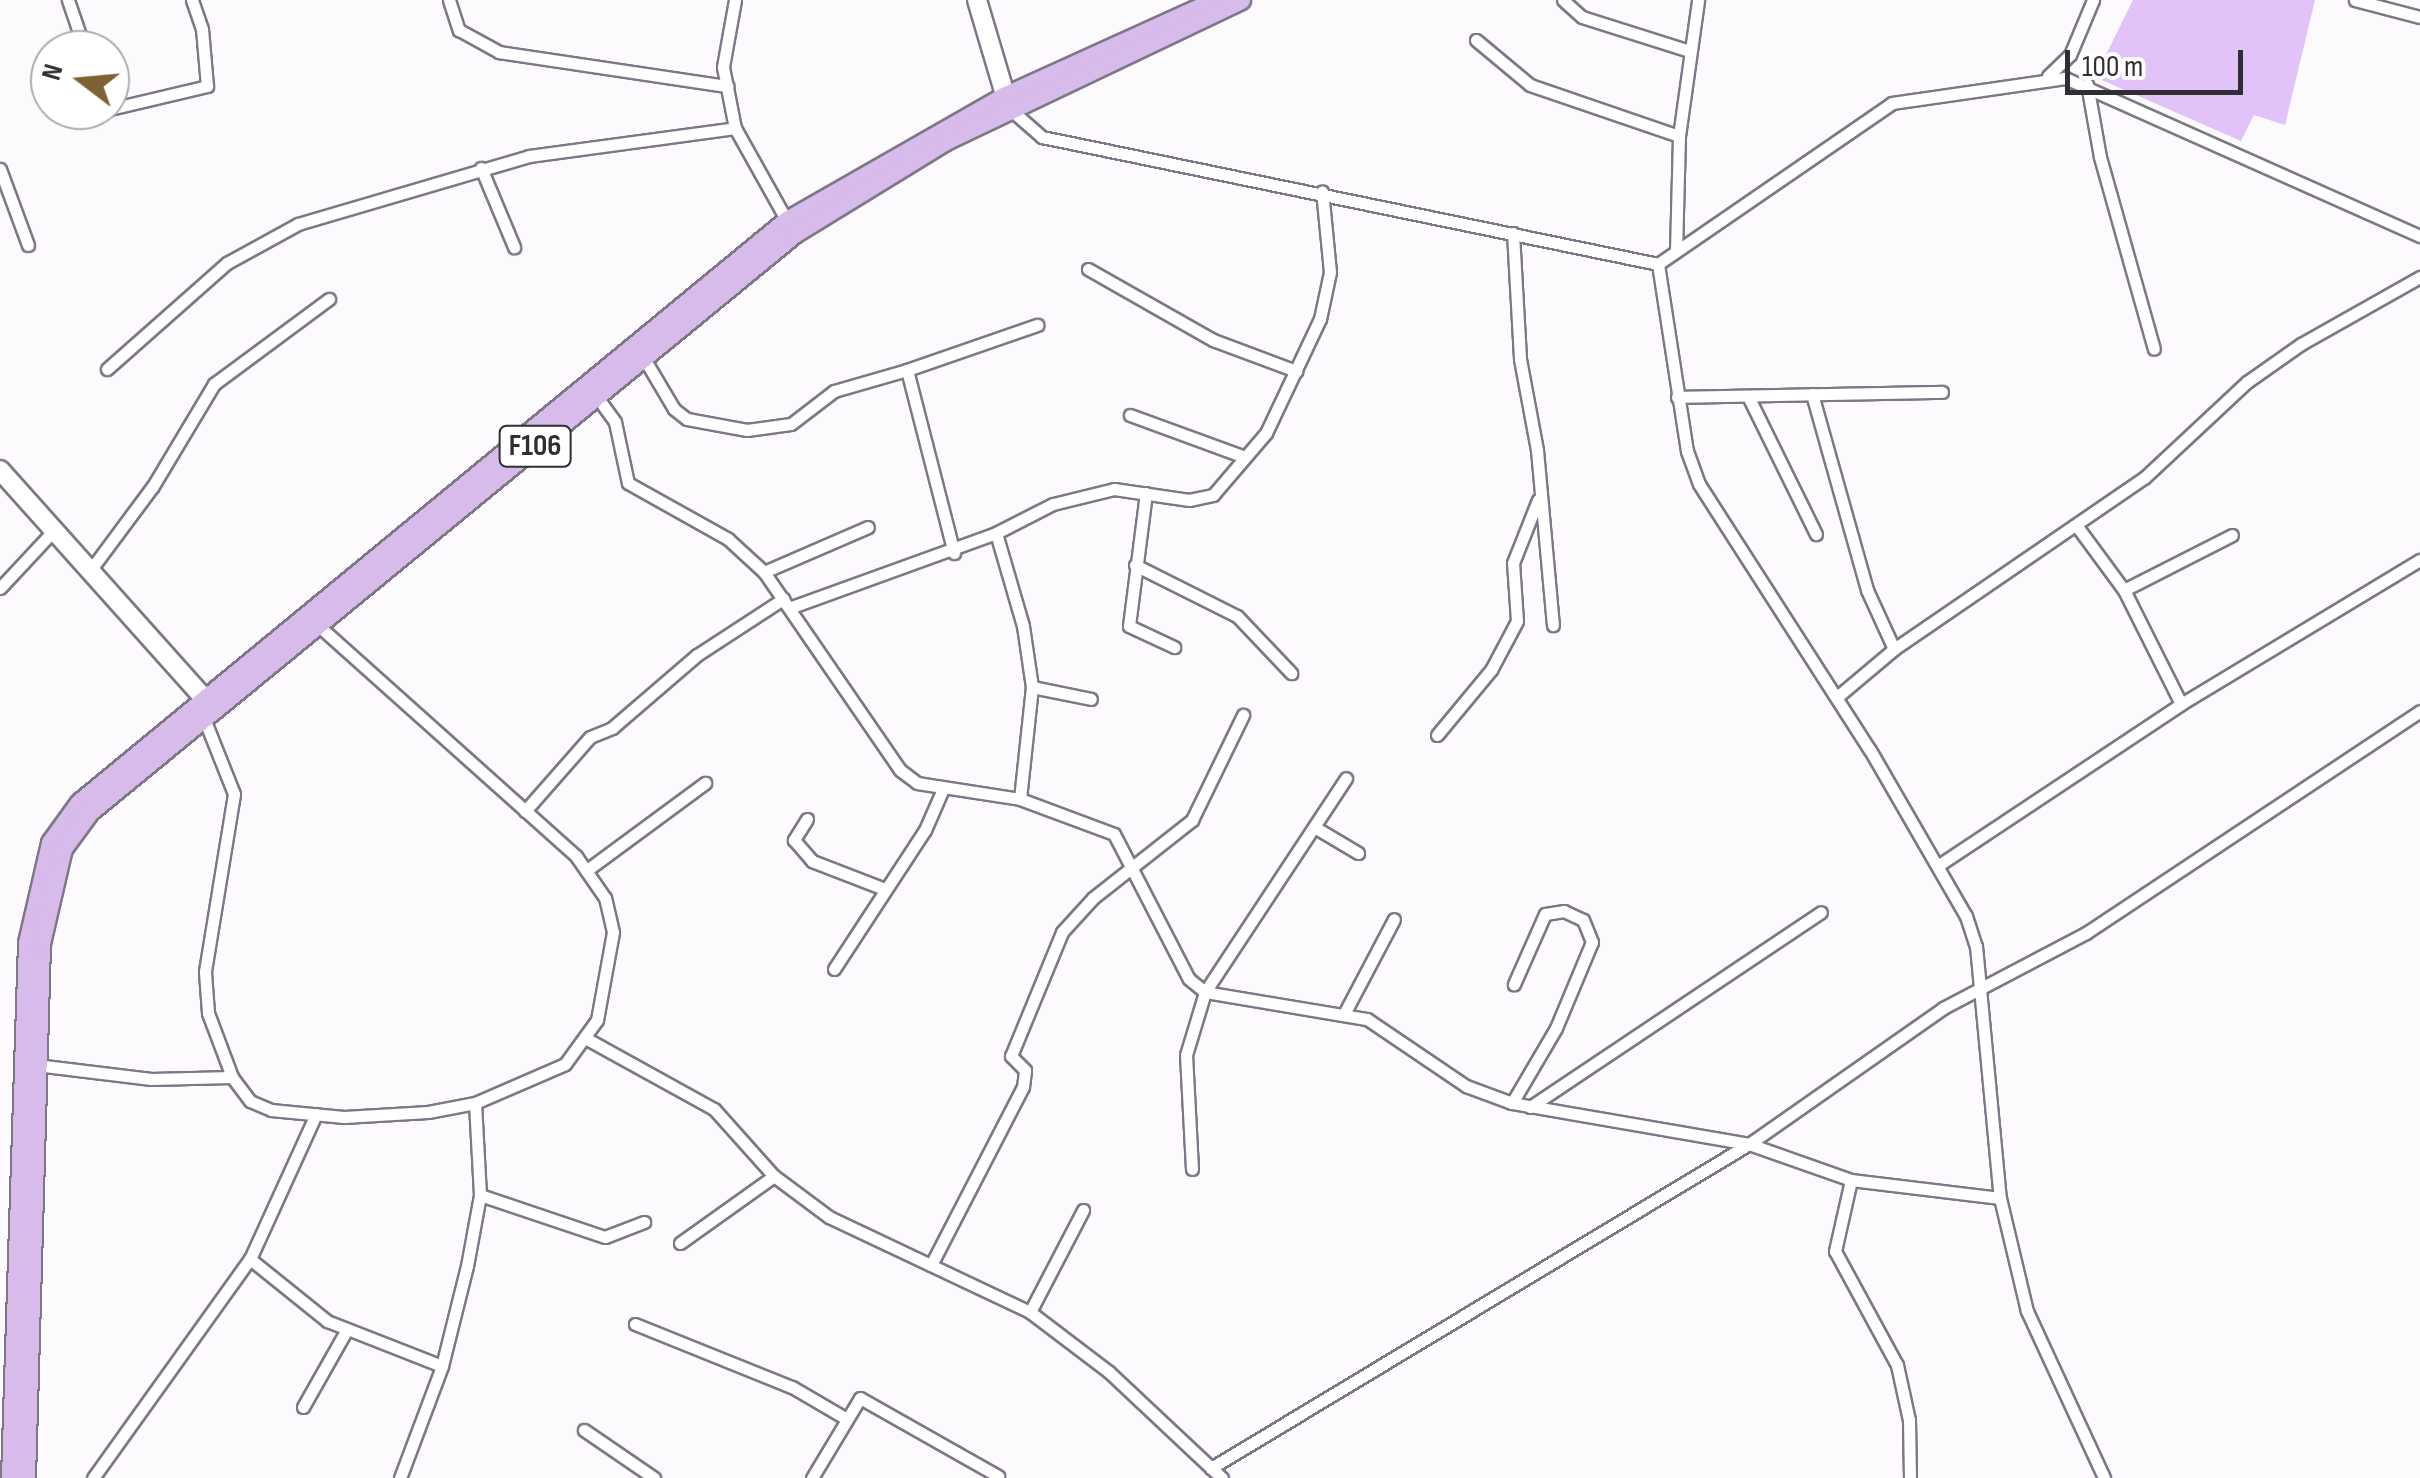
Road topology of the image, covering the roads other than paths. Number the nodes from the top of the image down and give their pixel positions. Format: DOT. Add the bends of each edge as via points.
graph roads {
  1 [pos="68,0"];
  2 [pos="192,0"];
  3 [pos="449,0"];
  4 [pos="735,0"];
  5 [pos="977,0"];
  6 [pos="1218,0"];
  7 [pos="1241,0"];
  8 [pos="1563,0"];
  9 [pos="1698,0"];
  10 [pos="2093,0"];
  11 [pos="2355,0"];
  12 [pos="2420,18"];
  13 [pos="78,30"];
  14 [pos="1476,40"];
  15 [pos="1689,52"];
  16 [pos="2048,76"];
  17 [pos="2088,84"];
  18 [pos="727,86"];
  19 [pos="1007,102"];
  20 [pos="130,104"];
  21 [pos="734,128"];
  22 [pos="1679,136"];
  23 [pos="482,168"];
  24 [pos="0,169"];
  25 [pos="1322,191"];
  26 [pos="787,221"];
  27 [pos="1513,234"];
  28 [pos="2419,238"];
  29 [pos="28,245"];
  30 [pos="514,246"];
  31 [pos="1676,250"];
  32 [pos="1658,264"];
  33 [pos="1088,269"];
  34 [pos="2420,277"];
  35 [pos="330,299"];
  36 [pos="1037,325"];
  37 [pos="2154,349"];
  38 [pos="644,360"];
  39 [pos="107,369"];
  40 [pos="908,370"];
  41 [pos="1296,371"];
  42 [pos="1942,392"];
  43 [pos="1812,394"];
  44 [pos="1748,396"];
  45 [pos="596,397"];
  46 [pos="1677,397"];
  47 [pos="1130,415"];
  48 [pos="1242,456"];
  49 [pos="0,470"];
  50 [pos="1146,493"];
  51 [pos="1538,500"];
  52 [pos="2076,525"];
  53 [pos="868,527"];
  54 [pos="54,530"];
  55 [pos="996,533"];
  56 [pos="1816,534"];
  57 [pos="2232,535"];
  58 [pos="954,553"];
  59 [pos="2420,560"];
  60 [pos="1135,565"];
  61 [pos="92,568"];
  62 [pos="764,572"];
  63 [pos="0,588"];
  64 [pos="2124,590"];
  65 [pos="786,603"];
  66 [pos="316,623"];
  67 [pos="1552,624"];
  68 [pos="1174,648"];
  69 [pos="1894,649"];
  70 [pos="1291,672"];
  71 [pos="1032,687"];
  72 [pos="1837,696"];
  73 [pos="1091,700"];
  74 [pos="2180,704"];
  75 [pos="203,707"];
  76 [pos="2420,710"];
  77 [pos="1243,716"];
  78 [pos="1437,735"];
  79 [pos="1346,778"];
  80 [pos="704,783"];
  81 [pos="942,790"];
  82 [pos="1020,798"];
  83 [pos="524,811"];
  84 [pos="807,820"];
  85 [pos="1316,828"];
  86 [pos="1358,852"];
  87 [pos="1939,865"];
  88 [pos="587,870"];
  89 [pos="1135,870"];
  90 [pos="882,888"];
  91 [pos="1821,912"];
  92 [pos="1394,918"];
  93 [pos="834,969"];
  94 [pos="1514,984"];
  95 [pos="1980,989"];
  96 [pos="1206,992"];
  97 [pos="1344,1014"];
  98 [pos="587,1039"];
  99 [pos="36,1065"];
  100 [pos="232,1076"];
  101 [pos="476,1103"];
  102 [pos="1512,1103"];
  103 [pos="1530,1106"];
  104 [pos="316,1114"];
  105 [pos="25,1136"];
  106 [pos="1749,1144"];
  107 [pos="1192,1170"];
  108 [pos="774,1176"];
  109 [pos="1851,1180"];
  110 [pos="480,1195"];
  111 [pos="2000,1198"];
  112 [pos="1083,1210"];
  113 [pos="644,1222"];
  114 [pos="680,1243"];
  115 [pos="250,1259"];
  116 [pos="931,1264"];
  117 [pos="1030,1312"];
  118 [pos="636,1324"];
  119 [pos="346,1331"];
  120 [pos="14,1357"];
  121 [pos="442,1366"];
  122 [pos="303,1406"];
  123 [pos="845,1418"];
  124 [pos="584,1430"];
  125 [pos="1211,1468"];
  126 [pos="998,1476"];
  127 [pos="11,1478"];
  128 [pos="26,1478"];
  129 [pos="93,1478"];
  130 [pos="400,1478"];
  131 [pos="654,1478"];
  132 [pos="812,1478"];
  133 [pos="1222,1478"];
  134 [pos="1910,1478"];
  135 [pos="2104,1478"];
  1 -- 13 [label="street"];
  2 -- 20 [label="street" via="202,29 206,86"];
  3 -- 18 [label="street" via="460,30 499,52"];
  4 -- 18 [label="street"];
  5 -- 19 [label="street"];
  6 -- 19 [label="main road, F106"];
  7 -- 19 [label="main road, F106"];
  8 -- 15 [label="street" via="1582,17"];
  9 -- 15 [label="street"];
  10 -- 16 [label="street" via="2070,55"];
  11 -- 12 [label="street"];
  14 -- 22 [label="street" via="1530,85"];
  15 -- 22 [label="street"];
  16 -- 17 [label="street"];
  16 -- 31 [label="street" via="1892,103"];
  17 -- 28 [label="street"];
  17 -- 37 [label="street" via="2105,176"];
  18 -- 21 [label="street"];
  19 -- 25 [label="street" via="1042,137"];
  19 -- 26 [label="main road, F106"];
  19 -- 38 [label="main road, F106" via="830,210"];
  21 -- 23 [label="street"];
  21 -- 26 [label="street"];
  22 -- 31 [label="street"];
  23 -- 30 [label="street"];
  23 -- 39 [label="street" via="298,224 250,249"];
  24 -- 29 [label="street"];
  25 -- 27 [label="street"];
  25 -- 41 [label="street" via="1328,293"];
  26 -- 75 [label="main road, F106"];
  27 -- 32 [label="street"];
  27 -- 51 [label="street"];
  31 -- 32 [label="street"];
  32 -- 46 [label="street"];
  33 -- 41 [label="street" via="1212,340"];
  34 -- 52 [label="street" via="2287,353 2144,478"];
  35 -- 61 [label="street" via="214,384 154,486"];
  36 -- 40 [label="street"];
  38 -- 40 [label="street" via="687,419 747,430 791,424 834,390"];
  38 -- 45 [label="main road, F106"];
  40 -- 58 [label="street"];
  41 -- 48 [label="street" via="1266,432"];
  42 -- 43 [label="street"];
  43 -- 44 [label="street"];
  43 -- 69 [label="street" via="1866,590"];
  44 -- 46 [label="street"];
  44 -- 56 [label="street"];
  45 -- 62 [label="street" via="615,422 628,483 728,539"];
  45 -- 66 [label="main road, F106"];
  46 -- 72 [label="street" via="1699,484"];
  47 -- 48 [label="street"];
  48 -- 50 [label="street" via="1203,500"];
  49 -- 54 [label="street"];
  50 -- 55 [label="street" via="1114,489 1075,497"];
  50 -- 60 [label="street"];
  51 -- 67 [label="street"];
  51 -- 78 [label="street" via="1513,563 1518,620 1492,670"];
  52 -- 64 [label="street"];
  52 -- 69 [label="street"];
  53 -- 62 [label="street"];
  54 -- 61 [label="street"];
  54 -- 63 [label="street"];
  55 -- 58 [label="street"];
  55 -- 71 [label="street" via="1023,626"];
  57 -- 64 [label="street"];
  58 -- 65 [label="street"];
  59 -- 74 [label="street"];
  60 -- 68 [label="street" via="1128,626"];
  60 -- 70 [label="street" via="1237,616"];
  61 -- 75 [label="street"];
  62 -- 65 [label="street"];
  64 -- 74 [label="street"];
  65 -- 81 [label="street" via="900,770"];
  65 -- 83 [label="street" via="697,655 612,728 590,738"];
  66 -- 75 [label="main road, F106"];
  66 -- 83 [label="street"];
  69 -- 72 [label="street"];
  71 -- 73 [label="street"];
  71 -- 82 [label="street"];
  72 -- 87 [label="street"];
  74 -- 87 [label="street"];
  75 -- 99 [label="main road, F106" via="90,812 63,849 41,944"];
  75 -- 100 [label="street" via="234,794 205,972 208,1013"];
  75 -- 105 [label="main road, F106" via="80,802 51,843 28,943"];
  76 -- 95 [label="street" via="2086,933"];
  77 -- 89 [label="street" via="1192,820"];
  79 -- 85 [label="street"];
  80 -- 88 [label="street"];
  81 -- 82 [label="street"];
  81 -- 90 [label="street" via="925,830"];
  82 -- 89 [label="street" via="1114,834"];
  83 -- 88 [label="street"];
  84 -- 90 [label="street" via="794,840 812,861"];
  85 -- 86 [label="street"];
  85 -- 96 [label="street"];
  87 -- 95 [label="street" via="1971,931"];
  88 -- 98 [label="street" via="605,898 613,932 597,1020"];
  89 -- 96 [label="street" via="1189,978"];
  89 -- 116 [label="street" via="1093,898 1062,932 1011,1056 1024,1070 1023,1088"];
  90 -- 93 [label="street"];
  91 -- 103 [label="street"];
  92 -- 97 [label="street"];
  94 -- 102 [label="street" via="1545,914 1564,911 1583,920 1592,942 1556,1028"];
  95 -- 106 [label="street"];
  95 -- 111 [label="street"];
  96 -- 97 [label="street"];
  96 -- 107 [label="street" via="1186,1055"];
  97 -- 102 [label="street" via="1388,1029 1466,1086"];
  98 -- 101 [label="street" via="564,1064"];
  98 -- 108 [label="street" via="714,1109"];
  99 -- 100 [label="street" via="151,1080"];
  99 -- 105 [label="main road, F106"];
  100 -- 104 [label="street" via="250,1101"];
  101 -- 104 [label="street" via="428,1112"];
  101 -- 110 [label="street"];
  102 -- 103 [label="street"];
  103 -- 106 [label="street"];
  104 -- 115 [label="street"];
  105 -- 120 [label="main road, F106"];
  106 -- 109 [label="street"];
  106 -- 125 [label="street"];
  108 -- 114 [label="street"];
  108 -- 116 [label="street" via="829,1217"];
  109 -- 111 [label="street"];
  109 -- 134 [label="street" via="1836,1251 1897,1365 1909,1420"];
  110 -- 113 [label="street" via="605,1236"];
  110 -- 121 [label="street"];
  111 -- 135 [label="street" via="2027,1311"];
  112 -- 117 [label="street"];
  115 -- 119 [label="street"];
  115 -- 129 [label="street"];
  116 -- 117 [label="street"];
  117 -- 125 [label="street" via="1109,1372"];
  118 -- 123 [label="street" via="792,1387"];
  119 -- 121 [label="street"];
  119 -- 122 [label="street"];
  120 -- 127 [label="main road, F106"];
  120 -- 128 [label="main road, F106"];
  121 -- 130 [label="street"];
  123 -- 126 [label="street" via="860,1398 868,1399"];
  123 -- 132 [label="street"];
  124 -- 131 [label="street"];
  125 -- 133 [label="street"];
}
